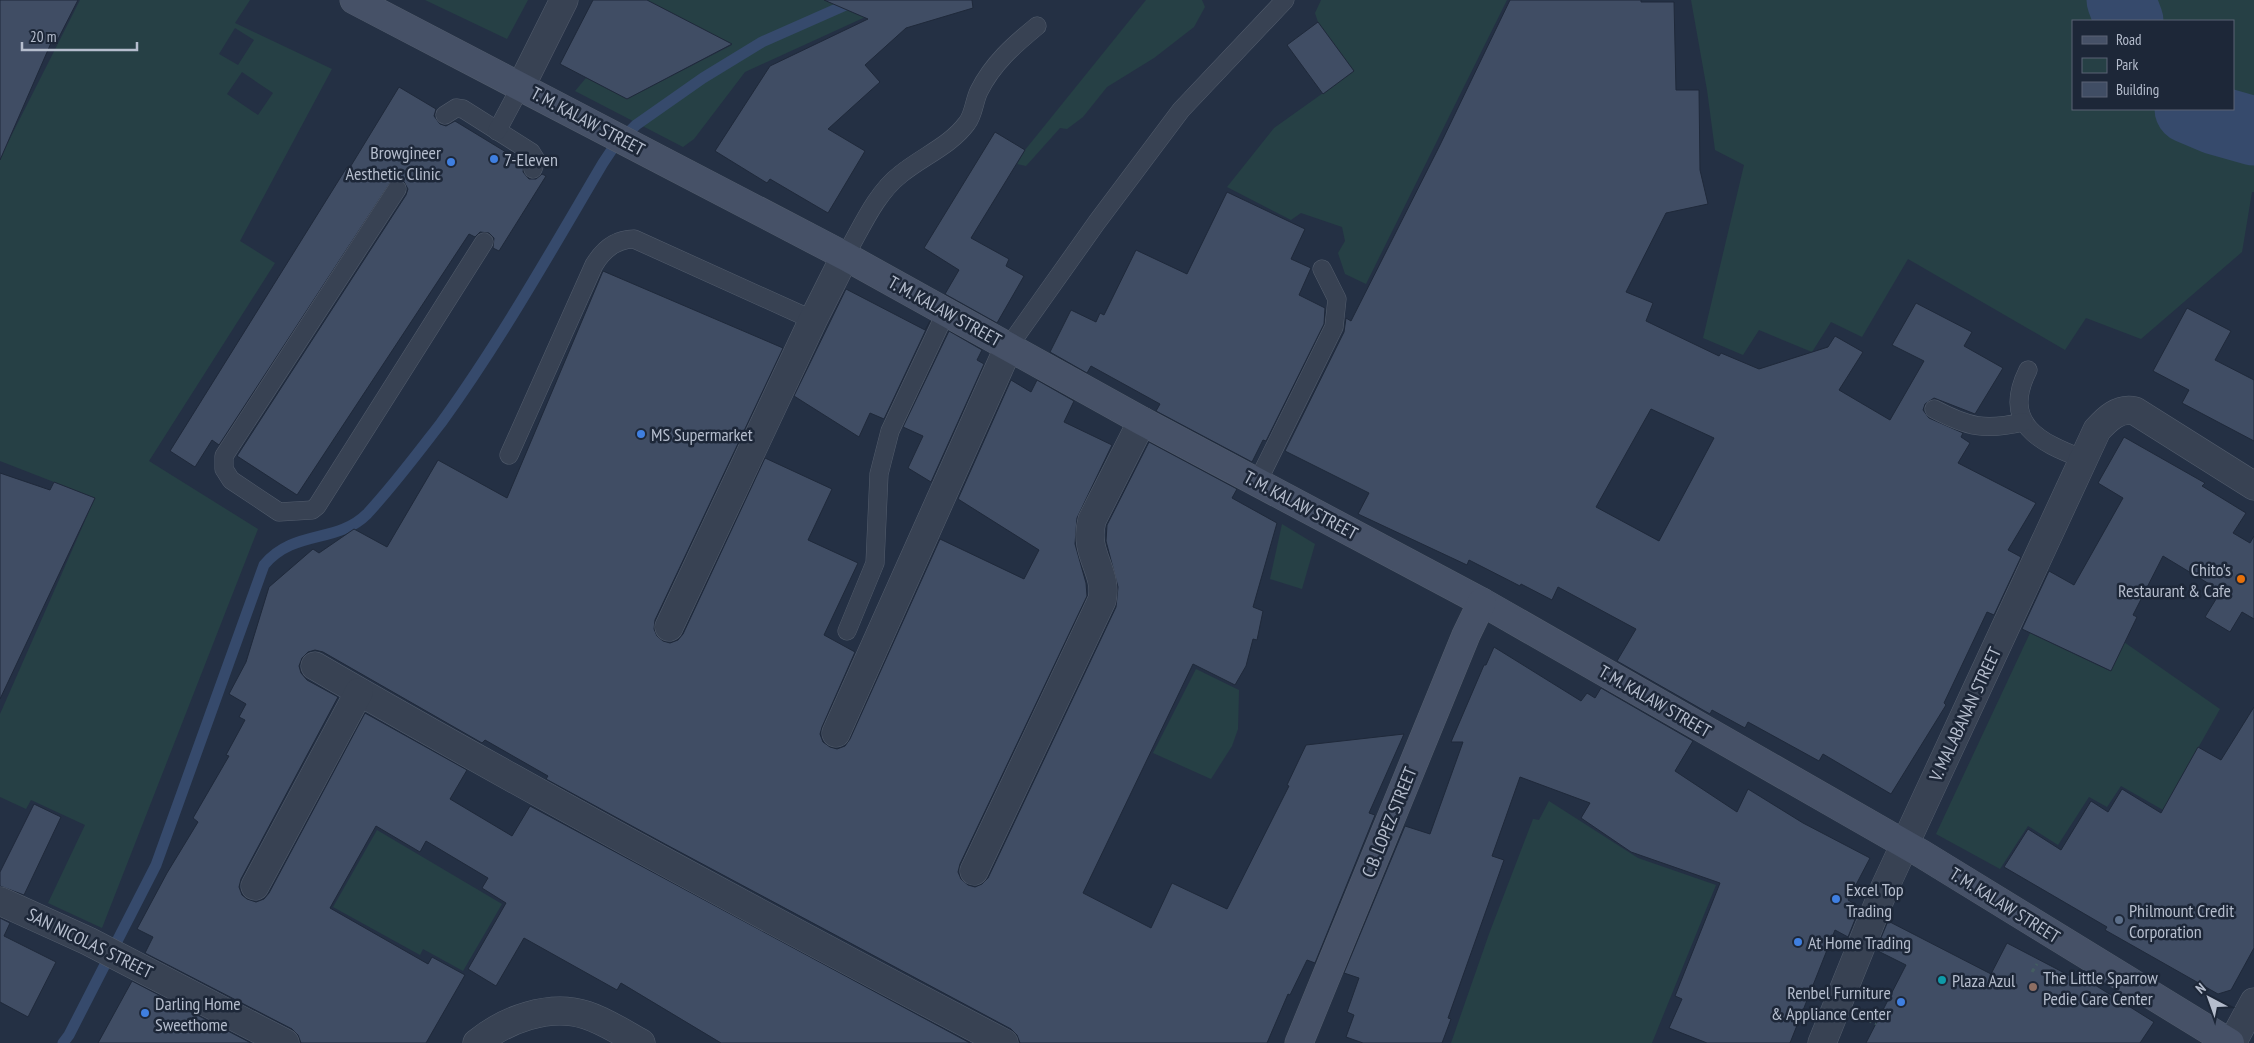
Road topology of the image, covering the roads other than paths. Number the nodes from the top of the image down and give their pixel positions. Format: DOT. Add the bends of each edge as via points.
graph roads {
  1 [pos="354,0"];
  2 [pos="564,0"];
  3 [pos="1284,0"];
  4 [pos="1037,26"];
  5 [pos="521,86"];
  6 [pos="445,115"];
  7 [pos="497,131"];
  8 [pos="533,169"];
  9 [pos="397,189"];
  10 [pos="484,242"];
  11 [pos="845,256"];
  12 [pos="1322,269"];
  13 [pos="946,312"];
  14 [pos="813,320"];
  15 [pos="1010,346"];
  16 [pos="2028,370"];
  17 [pos="1934,409"];
  18 [pos="1142,421"];
  19 [pos="2023,422"];
  20 [pos="509,455"];
  21 [pos="2083,459"];
  22 [pos="1258,481"];
  23 [pos="2254,486"];
  24 [pos="1482,602"];
  25 [pos="669,627"];
  26 [pos="847,631"];
  27 [pos="314,666"];
  28 [pos="359,692"];
  29 [pos="836,733"];
  30 [pos="1904,844"];
  31 [pos="974,871"];
  32 [pos="255,886"];
  33 [pos="0,901"];
  34 [pos="2254,1002"];
  35 [pos="285,1043"];
  36 [pos="477,1043"];
  37 [pos="641,1043"];
  38 [pos="1004,1043"];
  39 [pos="1299,1043"];
  40 [pos="1822,1043"];
  41 [pos="2231,1043"];
  1 -- 5 [label="street, T. M. KALAW STREET"];
  2 -- 5 [label="street"];
  3 -- 15 [label="lane" via="1181,110"];
  4 -- 11 [label="lane" via="992,68 978,92 969,121 950,142 900,175 880,196"];
  5 -- 7 [label="lane"];
  5 -- 11 [label="street, T. M. KALAW STREET"];
  6 -- 7 [label="lane" via="456,108 462,109"];
  7 -- 8 [label="lane" via="534,155"];
  9 -- 10 [label="lane" via="224,456 224,469 231,480 279,512 312,510 317,506"];
  11 -- 13 [label="street, T. M. KALAW STREET"];
  11 -- 14 [label="street"];
  12 -- 22 [label="lane" via="1337,299 1334,327"];
  13 -- 15 [label="street, T. M. KALAW STREET"];
  13 -- 26 [label="lane" via="887,439 879,474 875,562"];
  14 -- 20 [label="lane" via="634,239 617,242 600,255 594,265"];
  14 -- 25 [label="street"];
  15 -- 18 [label="street, T. M. KALAW STREET"];
  15 -- 29 [label="street"];
  16 -- 19 [label="lane" via="2019,403"];
  17 -- 19 [label="lane" via="1960,423 1976,427"];
  18 -- 22 [label="street, T. M. KALAW STREET"];
  18 -- 31 [label="street" via="1092,520 1089,533 1090,547 1104,589 1102,600"];
  19 -- 21 [label="lane" via="2028,430 2049,445"];
  21 -- 23 [label="street, V. MALABANAN STREET" via="2103,423 2128,409"];
  21 -- 30 [label="street, V. MALABANAN STREET"];
  22 -- 24 [label="street, T. M. KALAW STREET"];
  24 -- 30 [label="street, T. M. KALAW STREET"];
  24 -- 39 [label="street, C.B. LOPEZ STREET"];
  27 -- 28 [label="street"];
  28 -- 32 [label="street"];
  28 -- 38 [label="street" via="598,827"];
  30 -- 40 [label="street, V. MALABANAN STREET"];
  30 -- 41 [label="street, T. M. KALAW STREET"];
  33 -- 35 [label="street, SAN NICOLAS STREET" via="131,962"];
  34 -- 41 [label="street"];
  36 -- 37 [label="street" via="490,1032 518,1020 550,1012 566,1012 600,1020"];
}
